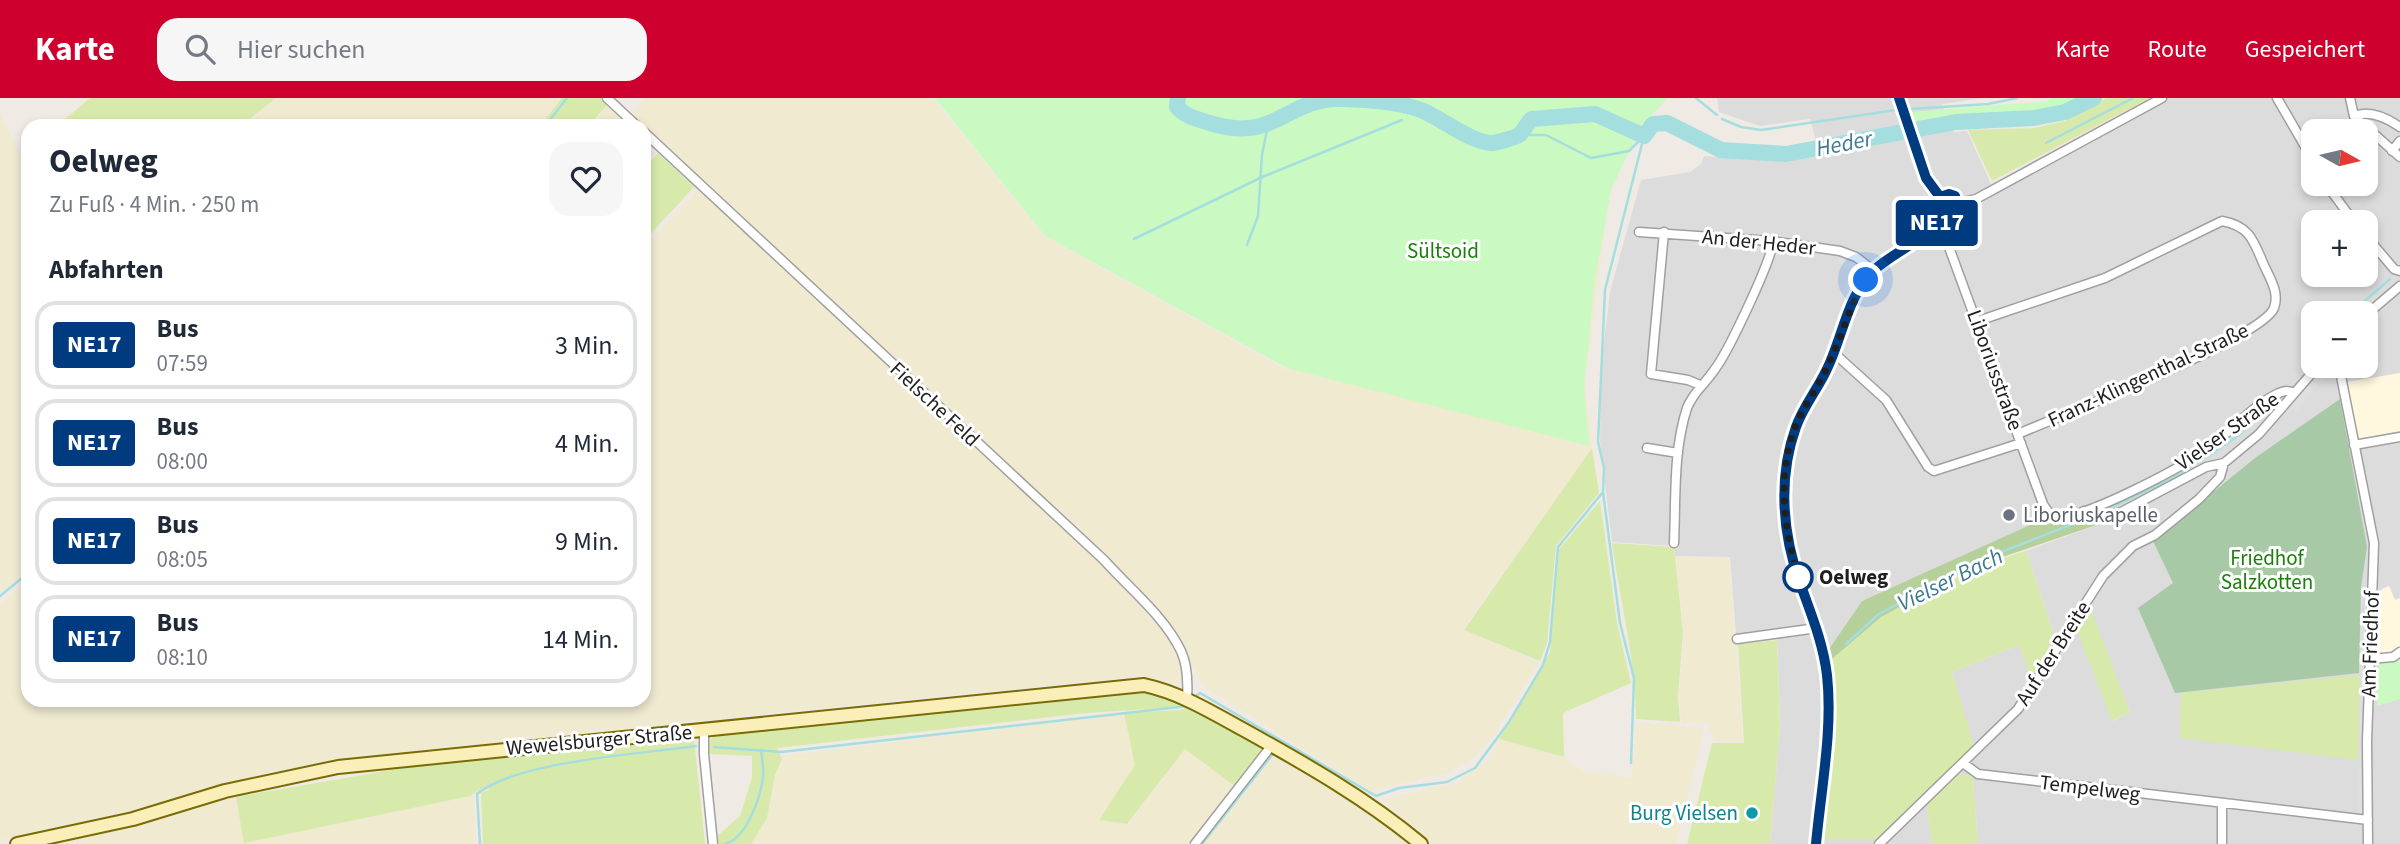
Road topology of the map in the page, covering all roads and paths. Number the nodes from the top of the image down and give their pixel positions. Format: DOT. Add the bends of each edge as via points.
graph roads {
  1 [pos="607,98"];
  2 [pos="1899,98"];
  3 [pos="2162,98"];
  4 [pos="2277,98"];
  5 [pos="2350,98"];
  6 [pos="2354,116"];
  7 [pos="630,119"];
  8 [pos="2400,127"];
  9 [pos="651,139"];
  10 [pos="2301,140"];
  11 [pos="2400,141"];
  12 [pos="2392,151"];
  13 [pos="2400,157"];
  14 [pos="1940,197"];
  15 [pos="1959,203"];
  16 [pos="1941,214"];
  17 [pos="1935,227"];
  18 [pos="1639,232"];
  19 [pos="1664,232"];
  20 [pos="1773,241"];
  21 [pos="2378,250"];
  22 [pos="1874,271"];
  23 [pos="2400,271"];
  24 [pos="2400,286"];
  25 [pos="2378,305"];
  26 [pos="1978,321"];
  27 [pos="1834,353"];
  28 [pos="2307,378"];
  29 [pos="2341,378"];
  30 [pos="1700,385"];
  31 [pos="2294,393"];
  32 [pos="2400,437"];
  33 [pos="2019,438"];
  34 [pos="2354,445"];
  35 [pos="1647,448"];
  36 [pos="1678,453"];
  37 [pos="2224,463"];
  38 [pos="2086,511"];
  39 [pos="2051,515"];
  40 [pos="1674,543"];
  41 [pos="1817,628"];
  42 [pos="1737,639"];
  43 [pos="2400,652"];
  44 [pos="2369,659"];
  45 [pos="1187,699"];
  46 [pos="704,730"];
  47 [pos="1272,745"];
  48 [pos="1963,763"];
  49 [pos="2222,803"];
  50 [pos="2368,820"];
  51 [pos="17,844"];
  52 [pos="713,844"];
  53 [pos="1195,844"];
  54 [pos="1422,844"];
  55 [pos="1816,844"];
  56 [pos="1879,844"];
  57 [pos="2221,844"];
  58 [pos="2368,844"];
  1 -- 7 [label="street"];
  2 -- 14 [label="street" via="1926,178"];
  3 -- 15 [label="street" via="1976,199"];
  4 -- 10 [label="street"];
  5 -- 6 [label="street"];
  6 -- 8 [label="street" via="2362,112"];
  6 -- 12 [label="street"];
  9 -- 45 [label="street, Fielsche Feld" via="1104,560 1181,651"];
  11 -- 12 [label="street"];
  12 -- 13 [label="street"];
  14 -- 15 [label="street" via="1952,194"];
  14 -- 16 [label="street" via="1937,206"];
  15 -- 16 [label="street" via="1954,215"];
  16 -- 17 [label="street"];
  17 -- 22 [label="street"];
  17 -- 26 [label="street, Liboriusstraße" via="1946,239"];
  18 -- 19 [label="street, An der Heder"];
  19 -- 20 [label="street, An der Heder"];
  19 -- 30 [label="street" via="1651,374"];
  20 -- 22 [label="street, An der Heder" via="1840,251"];
  20 -- 30 [label="street" via="1728,346"];
  21 -- 23 [label="street"];
  22 -- 27 [label="street" via="1854,300"];
  24 -- 25 [label="street"];
  26 -- 33 [label="street, Liboriusstraße"];
  26 -- 33 [label="street, Franz-Klingenthal-Straße" via="2105,278 2222,221 2250,232 2276,294 2273,309 2262,323"];
  27 -- 33 [label="street, Franz-Klingenthal-Straße" via="1886,400 1934,471"];
  27 -- 41 [label="street" via="1797,423 1783,477 1795,565"];
  28 -- 31 [label="street, Vielser Straße"];
  29 -- 34 [label="street, Am Friedhof"];
  30 -- 36 [label="street" via="1688,407"];
  31 -- 37 [label="street, Vielser Straße" via="2259,434"];
  31 -- 38 [label="street, Vielser Straße" via="2282,391 2202,453"];
  32 -- 34 [label="street"];
  33 -- 39 [label="street, Liboriusstraße"];
  34 -- 44 [label="street, Am Friedhof" via="2374,543"];
  35 -- 36 [label="street"];
  36 -- 40 [label="street"];
  37 -- 38 [label="street, Vielser Straße" via="2206,467 2133,508 2107,517"];
  37 -- 48 [label="street, Auf der Breite" via="2220,477 2199,499 2155,535 2133,546 2104,576 2018,709"];
  38 -- 39 [label="street, Vielser Straße"];
  41 -- 42 [label="street"];
  41 -- 55 [label="street" via="1828,712"];
  43 -- 44 [label="street"];
  44 -- 50 [label="street, Am Friedhof"];
  45 -- 46 [label="main road, Wewelsburger Straße" via="1144,685"];
  45 -- 47 [label="main road, Wewelsburger Straße"];
  46 -- 51 [label="main road, Wewelsburger Straße" via="338,768 225,791 133,820"];
  46 -- 52 [label="street"];
  47 -- 53 [label="street"];
  47 -- 54 [label="main road" via="1354,794"];
  48 -- 49 [label="street, Tempelweg" via="1978,774"];
  48 -- 56 [label="street, Auf der Breite"];
  49 -- 50 [label="street, Tempelweg"];
  49 -- 57 [label="street"];
  50 -- 58 [label="street, Am Friedhof"];
}
